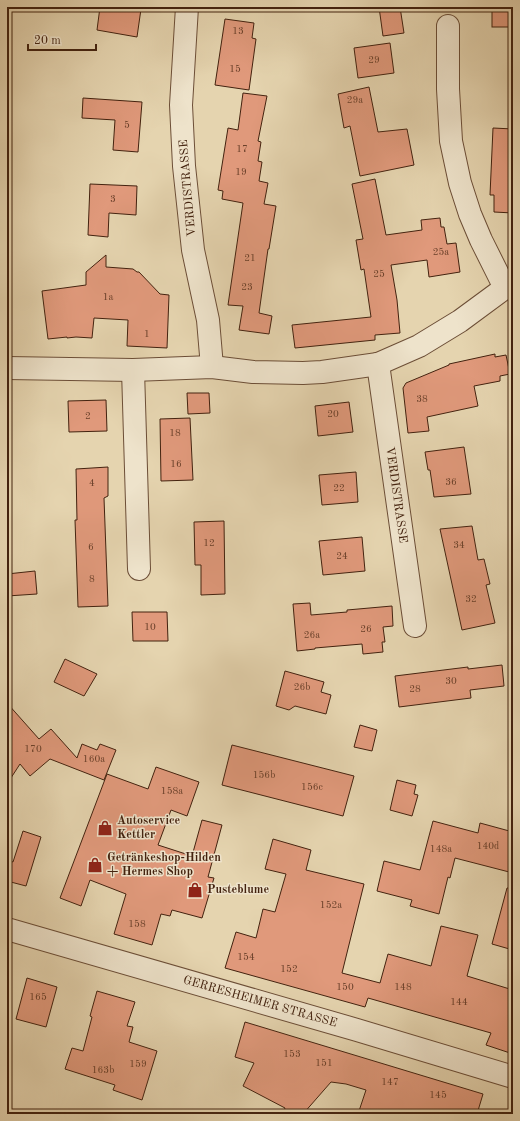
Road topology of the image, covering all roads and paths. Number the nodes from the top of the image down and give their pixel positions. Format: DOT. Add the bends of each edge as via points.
graph roads {
  1 [pos="187,7"];
  2 [pos="448,26"];
  3 [pos="509,285"];
  4 [pos="378,364"];
  5 [pos="212,367"];
  6 [pos="7,368"];
  7 [pos="133,370"];
  8 [pos="139,569"];
  9 [pos="415,626"];
  10 [pos="7,929"];
  11 [pos="513,1077"];
  1 -- 5 [label="street, VERDISTRASSE" via="181,105 184,166 194,250 208,320"];
  2 -- 3 [label="street" via="451,141 460,183 481,240"];
  3 -- 4 [label="street" via="460,321 419,346"];
  4 -- 5 [label="street" via="303,373 253,372"];
  4 -- 9 [label="street, VERDISTRASSE"];
  5 -- 7 [label="street"];
  6 -- 7 [label="street"];
  7 -- 8 [label="street"];
  10 -- 11 [label="street, GERRESHEIMER STRASSE"];
}
